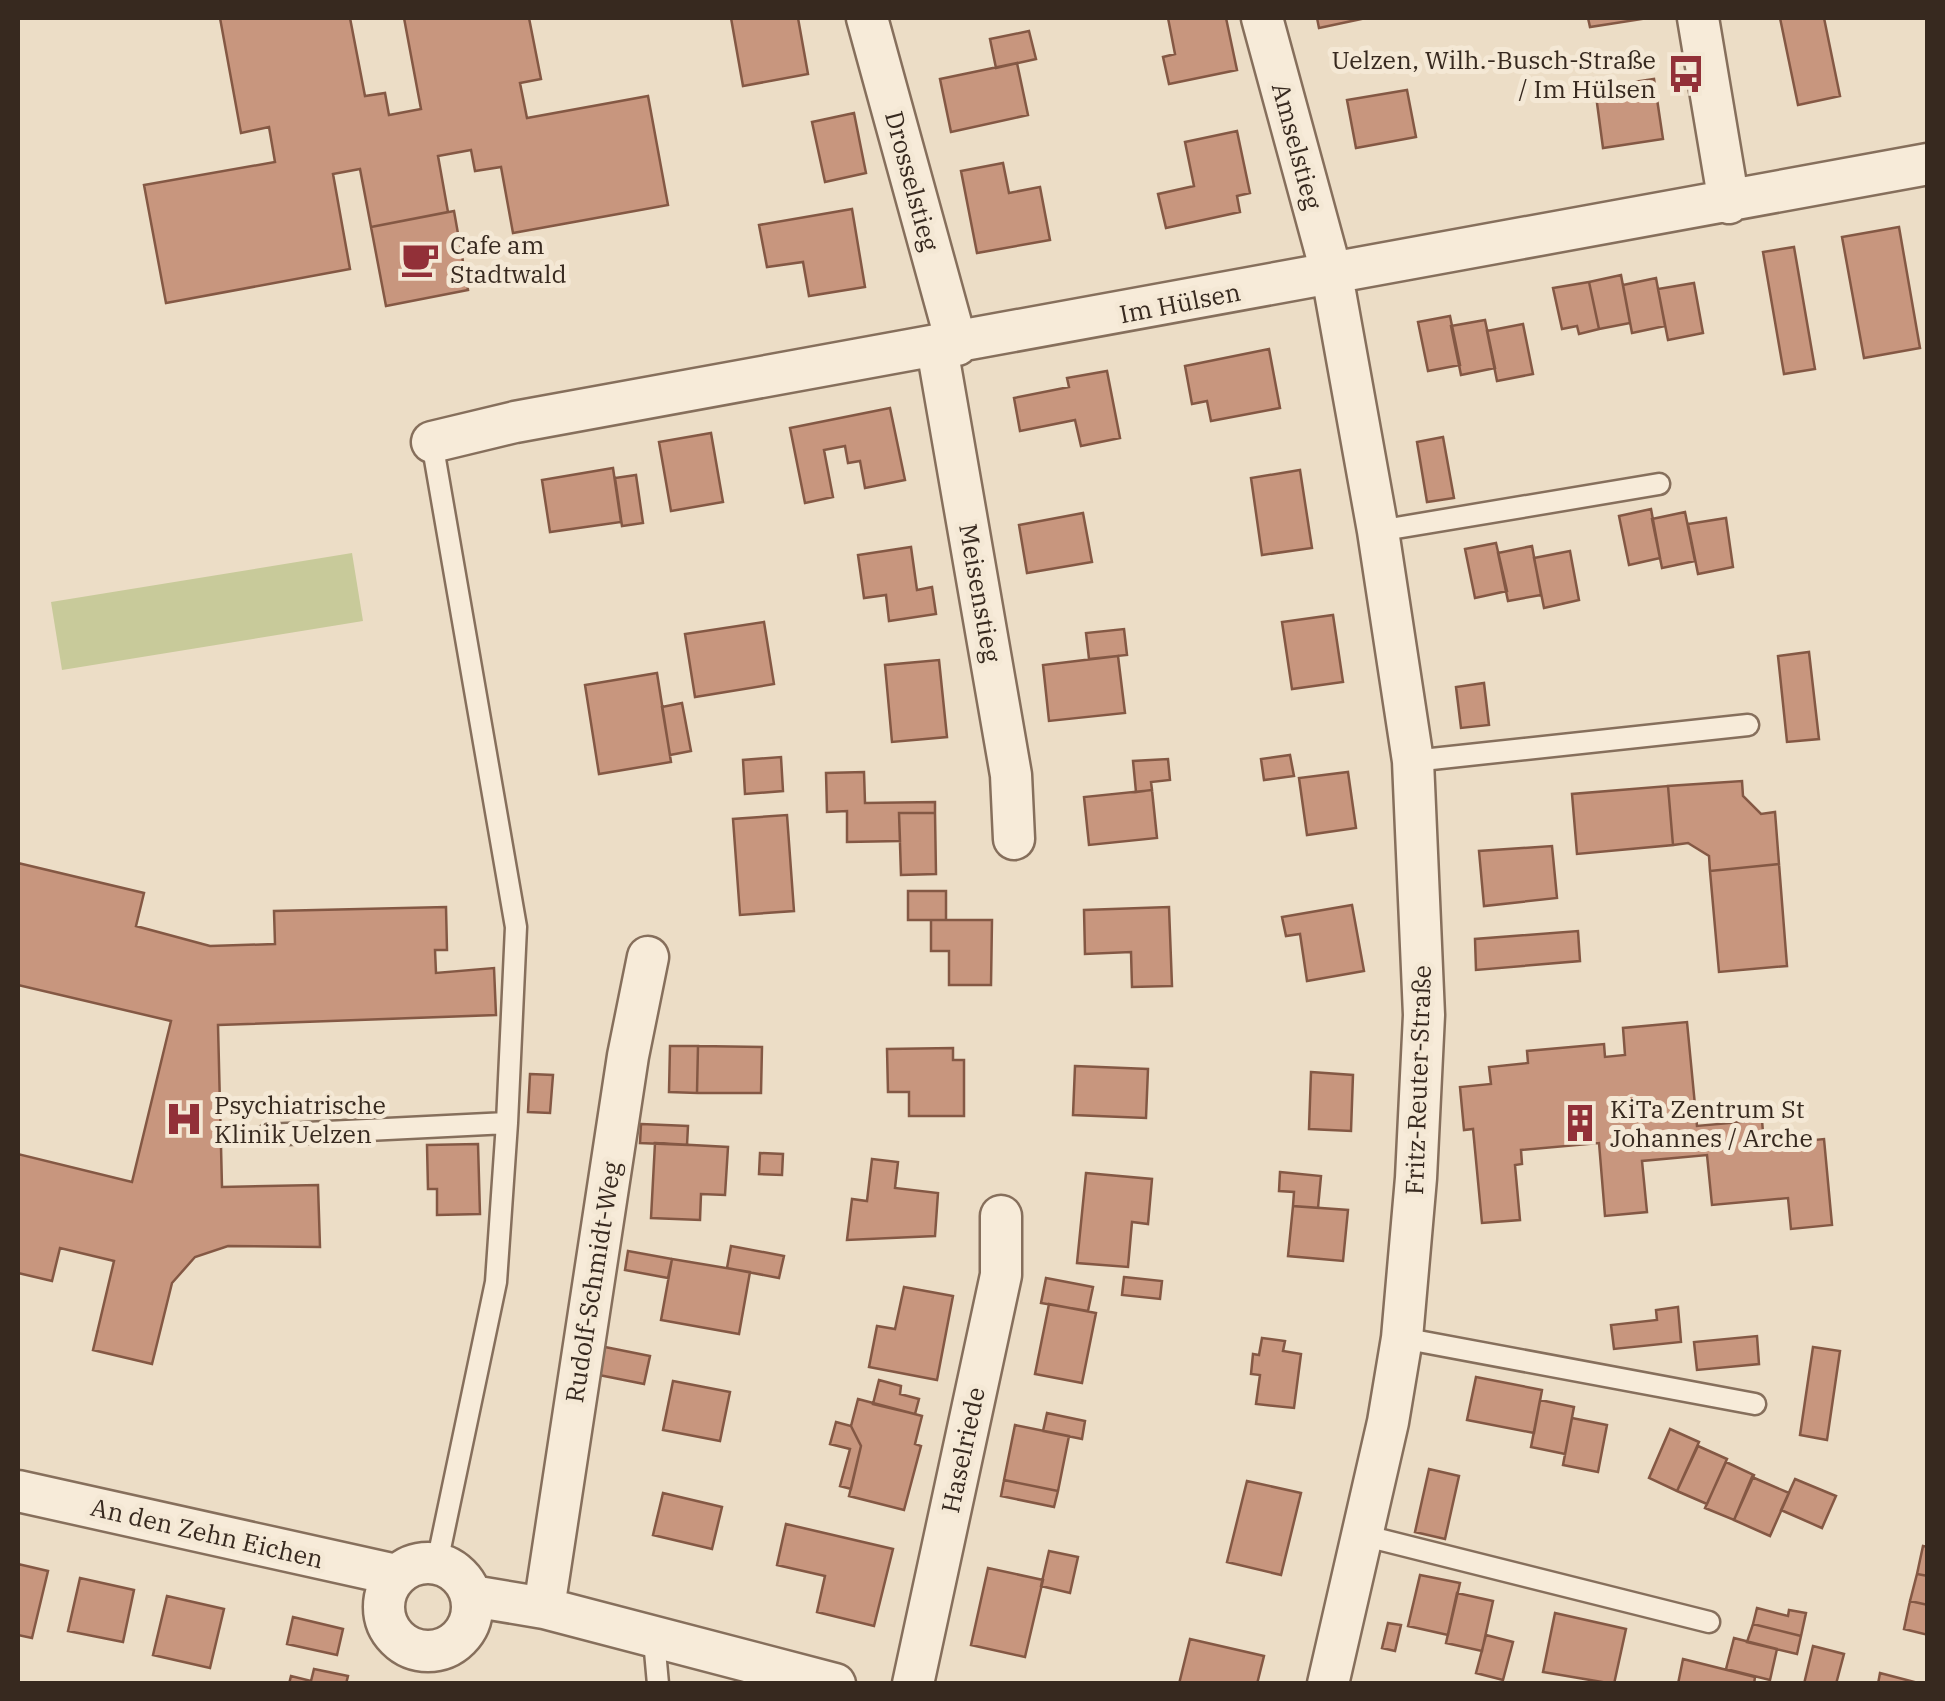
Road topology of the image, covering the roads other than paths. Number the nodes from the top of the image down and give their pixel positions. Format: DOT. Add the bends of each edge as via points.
graph roads {
  1 [pos="868,18"];
  2 [pos="1262,18"];
  3 [pos="1698,18"];
  4 [pos="1928,164"];
  5 [pos="1729,203"];
  6 [pos="1332,275"];
  7 [pos="947,347"];
  8 [pos="432,442"];
  9 [pos="1659,484"];
  10 [pos="1378,530"];
  11 [pos="1748,725"];
  12 [pos="1413,760"];
  13 [pos="1014,839"];
  14 [pos="648,957"];
  15 [pos="507,1123"];
  16 [pos="267,1136"];
  17 [pos="1001,1216"];
  18 [pos="1402,1338"];
  19 [pos="1756,1404"];
  20 [pos="18,1491"];
  21 [pos="1362,1535"];
  22 [pos="437,1562"];
  23 [pos="396,1575"];
  24 [pos="472,1596"];
  25 [pos="544,1608"];
  26 [pos="1709,1622"];
  27 [pos="654,1640"];
  28 [pos="428,1668"];
  29 [pos="658,1684"];
  30 [pos="835,1684"];
  31 [pos="913,1684"];
  32 [pos="1328,1684"];
  1 -- 7 [label="street, Drosselstieg"];
  2 -- 6 [label="street, Amselstieg"];
  3 -- 5 [label="street"];
  4 -- 5 [label="street, Im Hülsen"];
  5 -- 6 [label="street, Im Hülsen"];
  6 -- 7 [label="street, Im Hülsen"];
  6 -- 10 [label="street, Fritz-Reuter-Straße"];
  7 -- 8 [label="street, Im Hülsen"];
  7 -- 13 [label="street, Meisenstieg" via="1011,775"];
  8 -- 15 [label="lane" via="516,926"];
  9 -- 10 [label="lane"];
  10 -- 12 [label="street, Fritz-Reuter-Straße"];
  11 -- 12 [label="lane"];
  12 -- 18 [label="street, Fritz-Reuter-Straße" via="1424,1016"];
  14 -- 25 [label="street, Rudolf-Schmidt-Weg"];
  15 -- 16 [label="lane"];
  15 -- 22 [label="lane" via="496,1282"];
  17 -- 31 [label="street, Haselriede" via="1001,1276"];
  18 -- 19 [label="lane"];
  18 -- 21 [label="street, Fritz-Reuter-Straße"];
  20 -- 23 [label="street, An den Zehn Eichen"];
  21 -- 26 [label="lane"];
  21 -- 32 [label="street, Fritz-Reuter-Straße"];
  22 -- 23 [label="street" via="417,1563"];
  22 -- 24 [label="street" via="460,1576"];
  23 -- 28 [label="street" via="384,1595 384,1618"];
  24 -- 25 [label="street"];
  24 -- 28 [label="street" via="472,1619 460,1639"];
  25 -- 27 [label="street"];
  27 -- 29 [label="lane"];
  27 -- 30 [label="street"];
}
